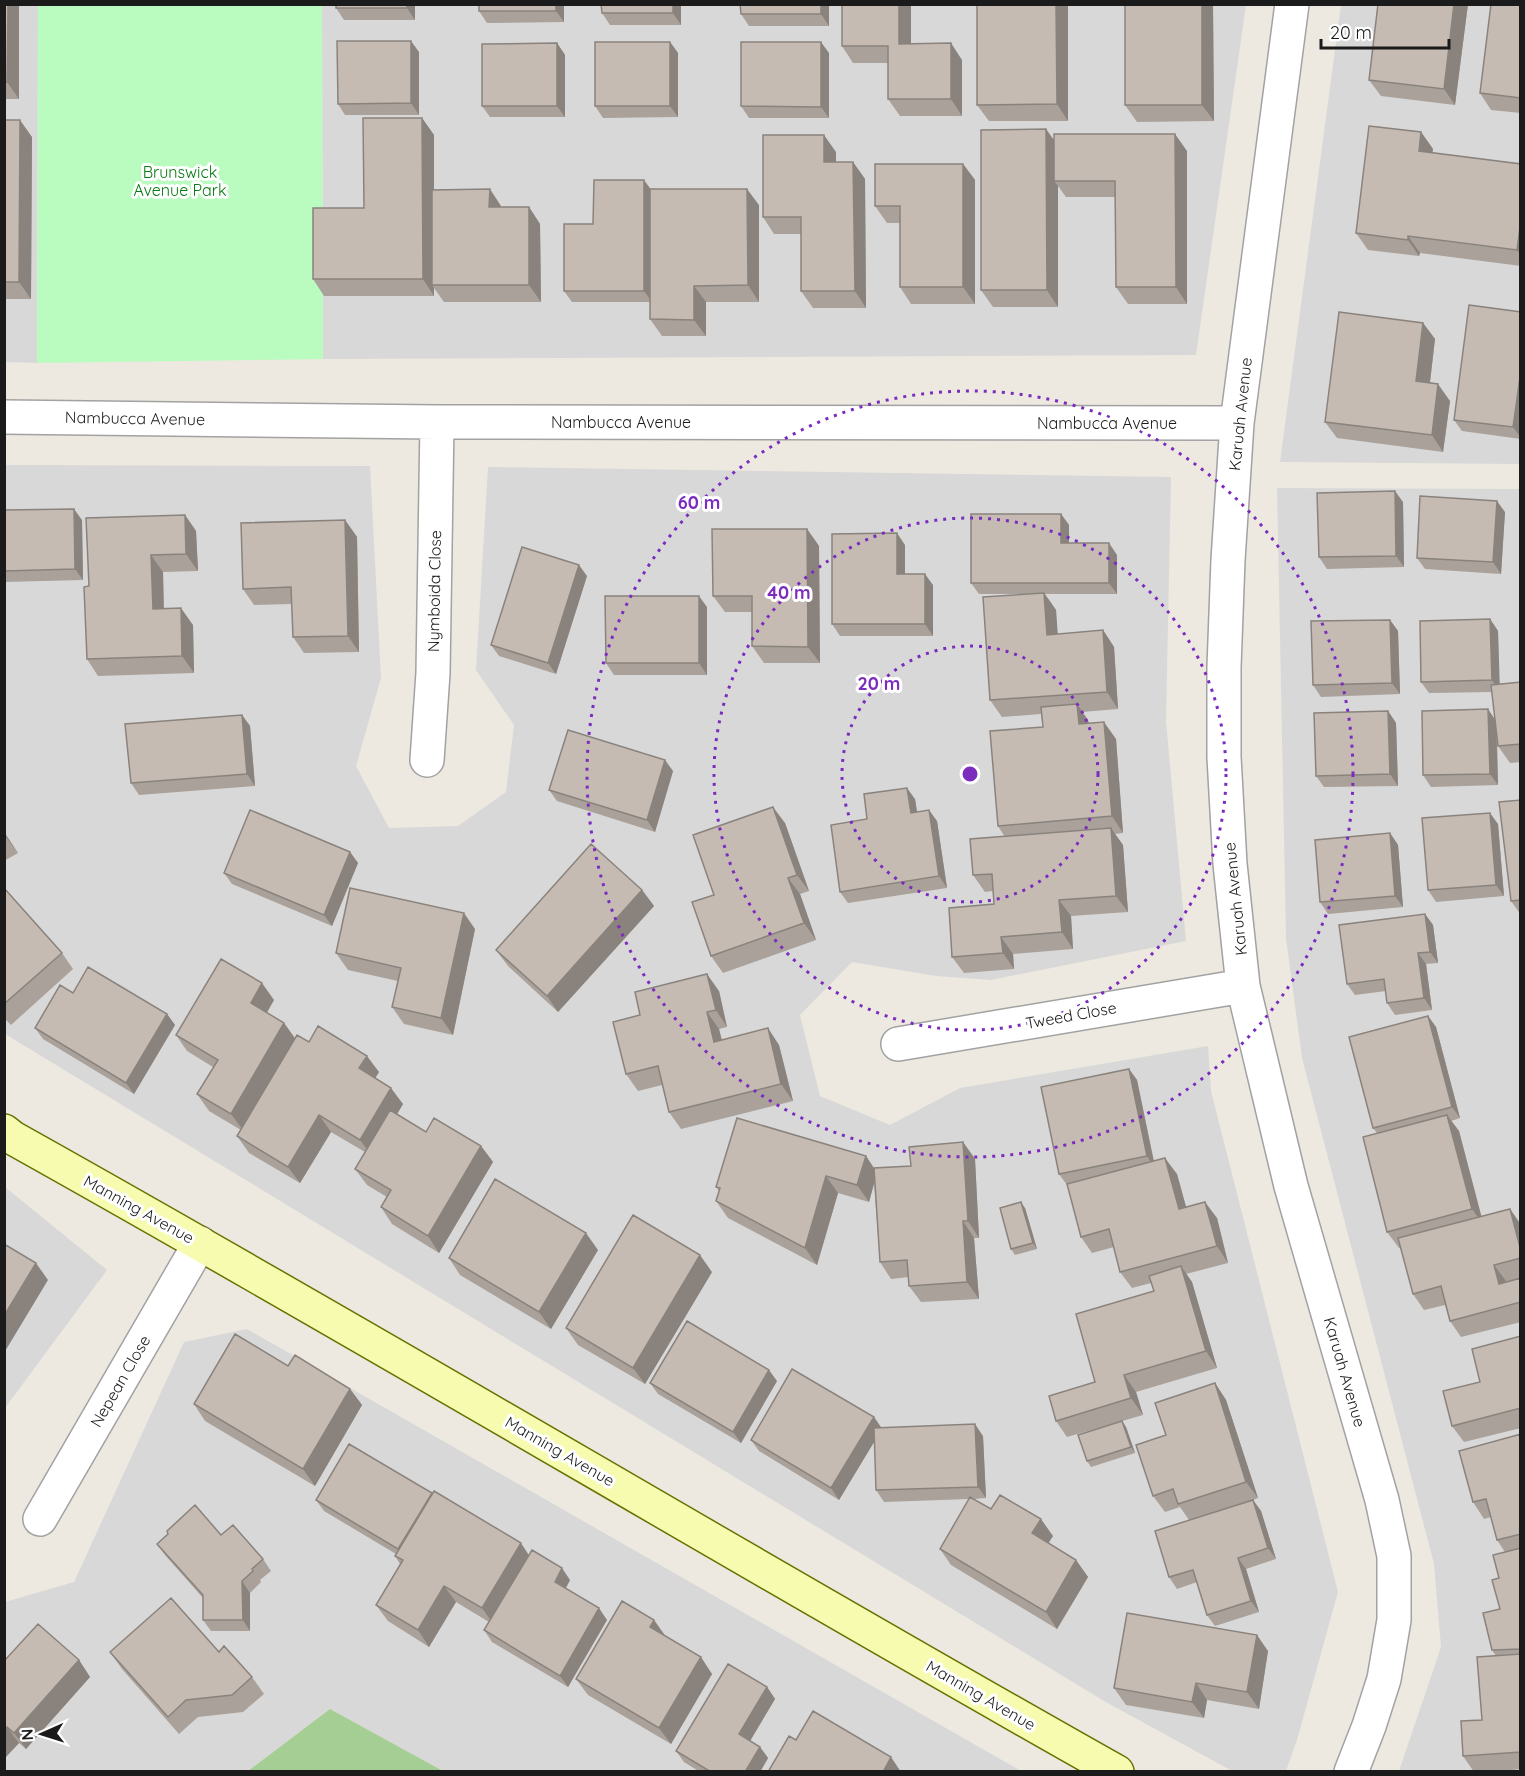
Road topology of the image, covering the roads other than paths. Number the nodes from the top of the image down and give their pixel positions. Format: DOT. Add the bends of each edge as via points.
graph roads {
  1 [pos="1292,4"];
  2 [pos="4,417"];
  3 [pos="437,422"];
  4 [pos="1237,423"];
  5 [pos="428,760"];
  6 [pos="1244,986"];
  7 [pos="898,1044"];
  8 [pos="4,1131"];
  9 [pos="200,1243"];
  10 [pos="40,1519"];
  11 [pos="1117,1772"];
  12 [pos="1351,1772"];
  1 -- 4 [label="street, Karuah Avenue"];
  2 -- 3 [label="street, Nambucca Avenue"];
  3 -- 4 [label="street, Nambucca Avenue"];
  3 -- 5 [label="street, Nymboida Close"];
  4 -- 6 [label="street, Karuah Avenue" via="1228,560 1224,757 1230,864"];
  6 -- 7 [label="street, Tweed Close"];
  6 -- 12 [label="street, Karuah Avenue" via="1291,1186 1382,1500 1394,1556 1394,1620 1384,1679"];
  8 -- 9 [label="street, Manning Avenue"];
  9 -- 10 [label="street, Nepean Close"];
  9 -- 11 [label="street, Manning Avenue"];
}
